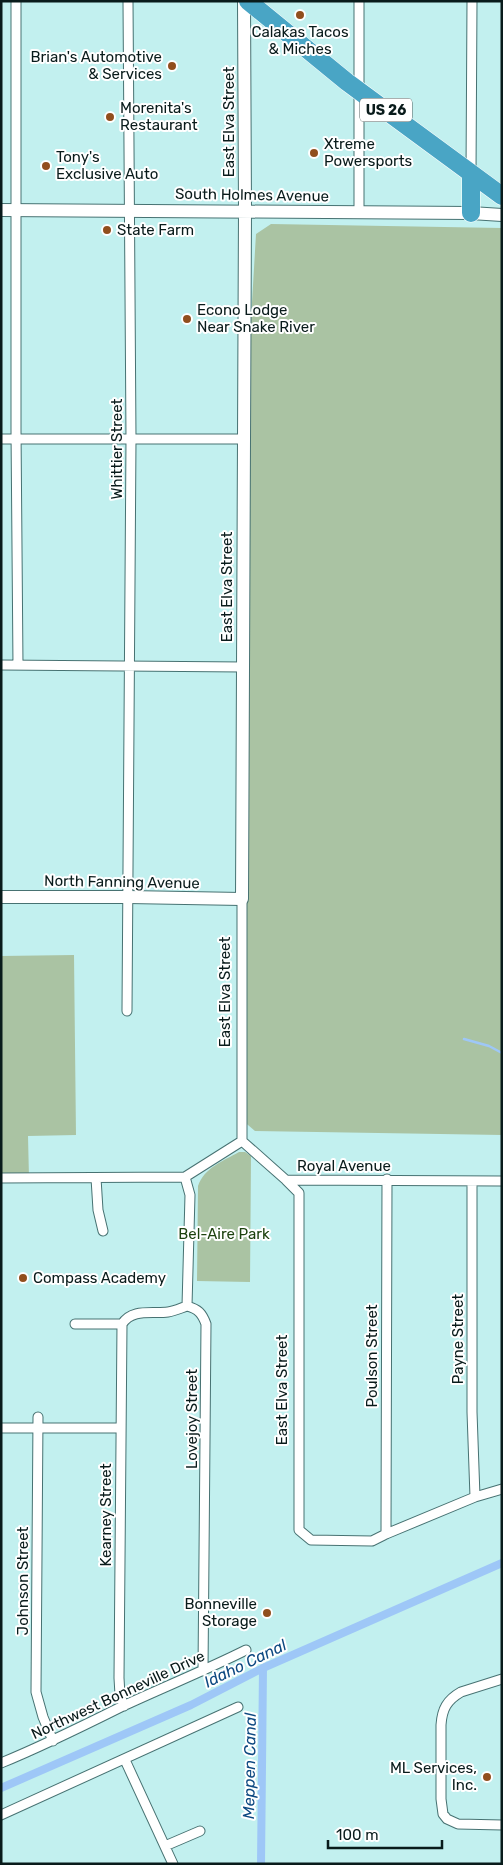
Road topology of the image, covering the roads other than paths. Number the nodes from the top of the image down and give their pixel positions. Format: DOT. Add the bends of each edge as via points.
graph roads {
  1 [pos="16,1"];
  2 [pos="128,1"];
  3 [pos="246,1"];
  4 [pos="360,1"];
  5 [pos="472,1"];
  6 [pos="359,90"];
  7 [pos="471,173"];
  8 [pos="502,196"];
  9 [pos="1,210"];
  10 [pos="16,210"];
  11 [pos="130,210"];
  12 [pos="245,211"];
  13 [pos="359,212"];
  14 [pos="471,213"];
  15 [pos="502,215"];
  16 [pos="1,438"];
  17 [pos="16,439"];
  18 [pos="131,439"];
  19 [pos="244,439"];
  20 [pos="1,665"];
  21 [pos="18,665"];
  22 [pos="129,666"];
  23 [pos="243,667"];
  24 [pos="128,897"];
  25 [pos="1,898"];
  26 [pos="242,899"];
  27 [pos="127,1011"];
  28 [pos="242,1141"];
  29 [pos="185,1177"];
  30 [pos="1,1178"];
  31 [pos="96,1178"];
  32 [pos="387,1179"];
  33 [pos="286,1180"];
  34 [pos="472,1181"];
  35 [pos="502,1181"];
  36 [pos="103,1231"];
  37 [pos="187,1306"];
  38 [pos="74,1324"];
  39 [pos="122,1324"];
  40 [pos="38,1417"];
  41 [pos="1,1428"];
  42 [pos="38,1428"];
  43 [pos="120,1428"];
  44 [pos="502,1489"];
  45 [pos="475,1497"];
  46 [pos="386,1534"];
  47 [pos="246,1650"];
  48 [pos="203,1672"];
  49 [pos="502,1679"];
  50 [pos="124,1706"];
  51 [pos="238,1708"];
  52 [pos="53,1741"];
  53 [pos="125,1760"];
  54 [pos="1,1763"];
  55 [pos="1,1815"];
  56 [pos="502,1825"];
  57 [pos="200,1831"];
  58 [pos="165,1846"];
  59 [pos="172,1864"];
  1 -- 10 [label="street"];
  2 -- 11 [label="street, Whittier Street"];
  3 -- 6 [label="highway, US 26"];
  3 -- 12 [label="street, East Elva Street"];
  4 -- 6 [label="street"];
  5 -- 7 [label="street"];
  6 -- 7 [label="highway, US 26"];
  6 -- 13 [label="street"];
  7 -- 8 [label="highway, US 26"];
  7 -- 14 [label="highway"];
  9 -- 10 [label="street, South Holmes Avenue"];
  10 -- 11 [label="street, South Holmes Avenue"];
  10 -- 17 [label="street"];
  11 -- 12 [label="street, South Holmes Avenue"];
  11 -- 18 [label="street, Whittier Street"];
  12 -- 13 [label="street, South Holmes Avenue"];
  12 -- 19 [label="street, East Elva Street"];
  13 -- 14 [label="street, South Holmes Avenue"];
  14 -- 15 [label="street, South Holmes Avenue"];
  16 -- 17 [label="street"];
  17 -- 18 [label="street"];
  17 -- 21 [label="street"];
  18 -- 19 [label="street"];
  18 -- 22 [label="street, Whittier Street"];
  19 -- 23 [label="street, East Elva Street"];
  20 -- 21 [label="street"];
  21 -- 22 [label="street"];
  22 -- 23 [label="street"];
  22 -- 24 [label="street, Whittier Street"];
  23 -- 26 [label="street, East Elva Street"];
  24 -- 25 [label="street, North Fanning Avenue"];
  24 -- 26 [label="street, North Fanning Avenue"];
  24 -- 27 [label="street, Whittier Street"];
  26 -- 28 [label="street, East Elva Street"];
  28 -- 29 [label="street"];
  28 -- 33 [label="street, Royal Avenue"];
  29 -- 31 [label="street"];
  29 -- 37 [label="street" via="190,1195"];
  30 -- 31 [label="street"];
  31 -- 36 [label="street"];
  32 -- 33 [label="street, Royal Avenue"];
  32 -- 34 [label="street, Royal Avenue"];
  32 -- 46 [label="street, Poulson Street"];
  33 -- 46 [label="street, East Elva Street" via="299,1192 300,1530 311,1540 372,1541"];
  34 -- 35 [label="street, Royal Avenue"];
  34 -- 45 [label="street, Payne Street"];
  37 -- 39 [label="street" via="169,1312 134,1314"];
  37 -- 48 [label="street, Lovejoy Street" via="197,1309 206,1324"];
  38 -- 39 [label="street"];
  39 -- 43 [label="street, Kearney Street"];
  40 -- 42 [label="street, Johnson Street"];
  41 -- 42 [label="street"];
  42 -- 43 [label="street"];
  42 -- 52 [label="street, Johnson Street" via="36,1692"];
  43 -- 50 [label="street, Kearney Street" via="119,1678"];
  44 -- 45 [label="street"];
  45 -- 46 [label="street"];
  47 -- 48 [label="street, Northwest Bonneville Drive"];
  48 -- 50 [label="street, Northwest Bonneville Drive"];
  49 -- 56 [label="street" via="460,1692 445,1706 441,1724 443,1814 458,1824"];
  50 -- 52 [label="street, Northwest Bonneville Drive"];
  51 -- 53 [label="street"];
  52 -- 54 [label="street, Northwest Bonneville Drive"];
  53 -- 55 [label="street"];
  53 -- 58 [label="street"];
  57 -- 58 [label="street"];
  58 -- 59 [label="street"];
}
